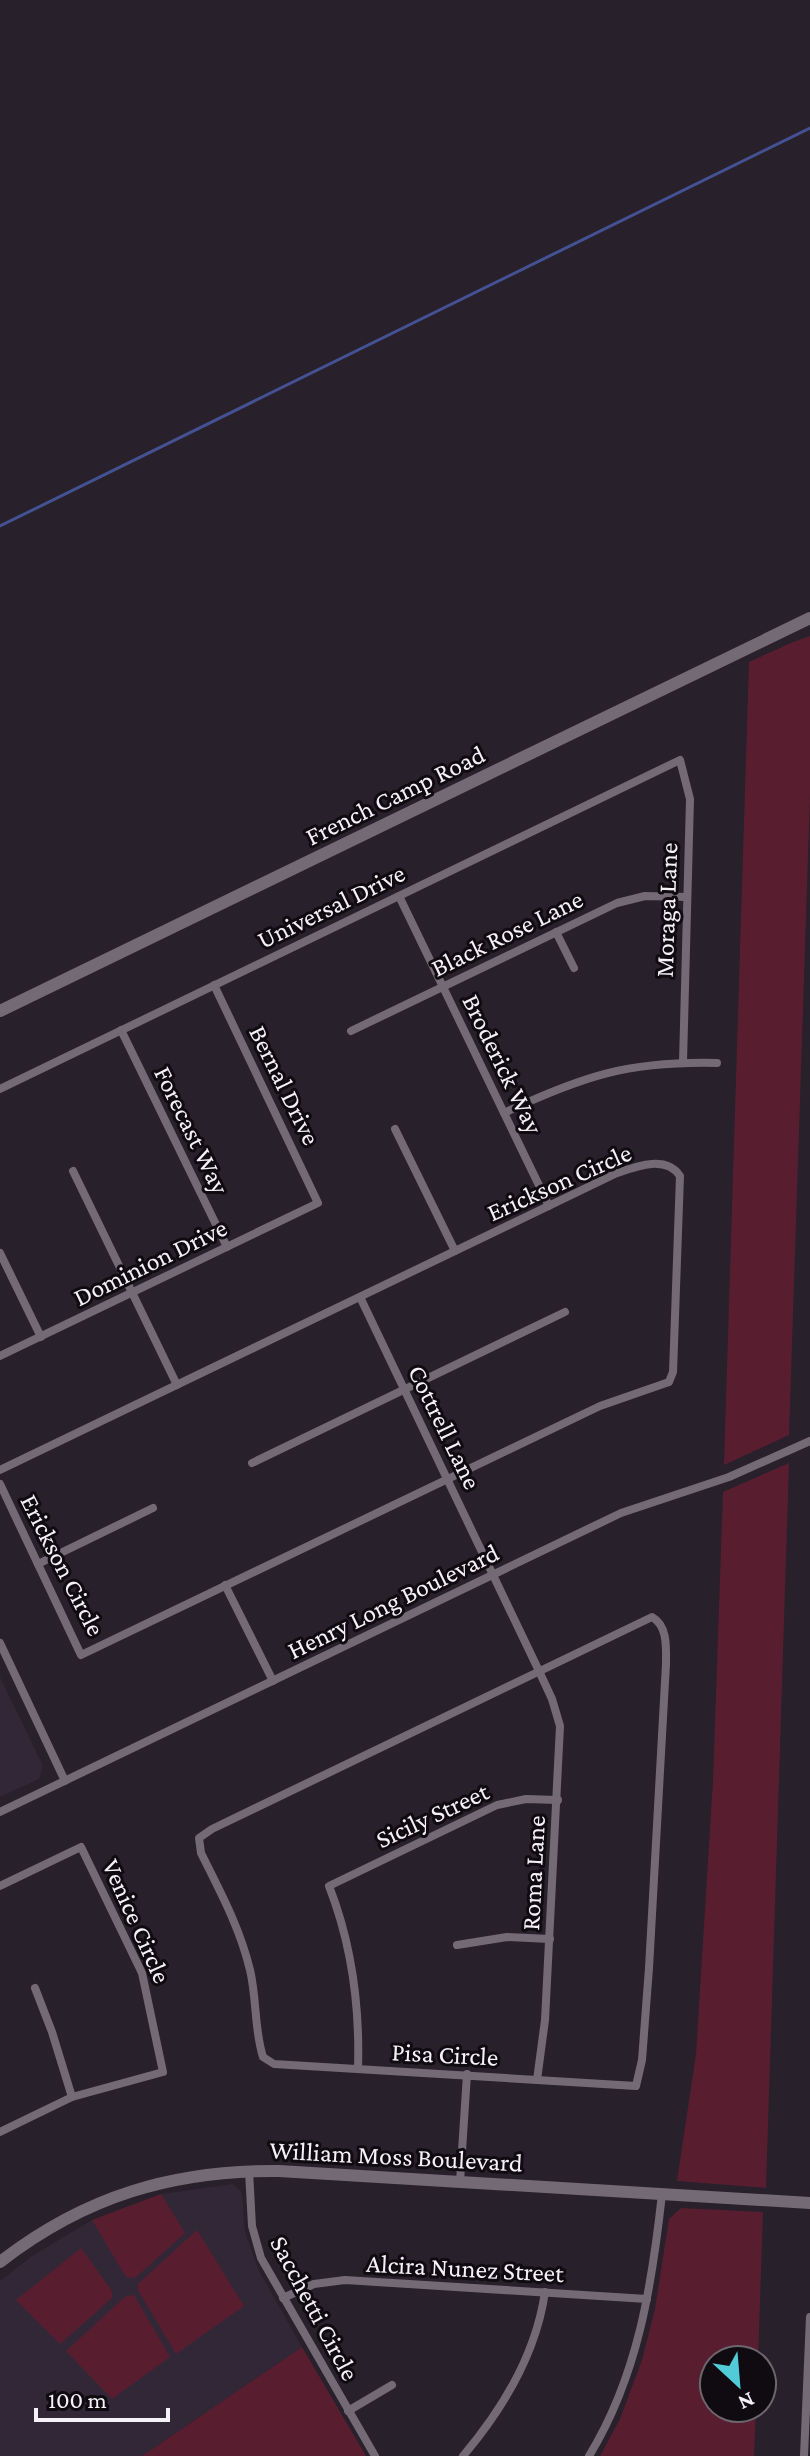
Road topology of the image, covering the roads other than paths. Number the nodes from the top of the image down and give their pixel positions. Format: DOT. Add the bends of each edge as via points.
graph roads {
  1 [pos="810,618"];
  2 [pos="680,760"];
  3 [pos="399,896"];
  4 [pos="687,897"];
  5 [pos="556,932"];
  6 [pos="574,968"];
  7 [pos="214,985"];
  8 [pos="443,986"];
  9 [pos="0,1011"];
  10 [pos="121,1030"];
  11 [pos="351,1031"];
  12 [pos="683,1062"];
  13 [pos="717,1063"];
  14 [pos="0,1089"];
  15 [pos="504,1113"];
  16 [pos="395,1129"];
  17 [pos="73,1171"];
  18 [pos="318,1203"];
  19 [pos="549,1206"];
  20 [pos="227,1247"];
  21 [pos="455,1251"];
  22 [pos="0,1253"];
  23 [pos="133,1292"];
  24 [pos="360,1297"];
  25 [pos="565,1312"];
  26 [pos="41,1337"];
  27 [pos="0,1356"];
  28 [pos="177,1385"];
  29 [pos="404,1389"];
  30 [pos="810,1441"];
  31 [pos="252,1463"];
  32 [pos="0,1470"];
  33 [pos="448,1480"];
  34 [pos="0,1484"];
  35 [pos="153,1508"];
  36 [pos="38,1564"];
  37 [pos="494,1574"];
  38 [pos="225,1585"];
  39 [pos="0,1643"];
  40 [pos="539,1671"];
  41 [pos="273,1681"];
  42 [pos="65,1781"];
  43 [pos="558,1800"];
  44 [pos="0,1812"];
  45 [pos="0,1886"];
  46 [pos="550,1939"];
  47 [pos="457,1945"];
  48 [pos="35,1988"];
  49 [pos="358,2069"];
  50 [pos="467,2074"];
  51 [pos="537,2080"];
  52 [pos="72,2097"];
  53 [pos="0,2132"];
  54 [pos="249,2171"];
  55 [pos="460,2182"];
  56 [pos="662,2194"];
  57 [pos="810,2203"];
  58 [pos="0,2262"];
  59 [pos="545,2292"];
  60 [pos="283,2298"];
  61 [pos="647,2299"];
  62 [pos="810,2317"];
  63 [pos="392,2385"];
  64 [pos="348,2411"];
  65 [pos="375,2456"];
  66 [pos="463,2456"];
  67 [pos="589,2456"];
  68 [pos="804,2456"];
  1 -- 9 [label="street, French Camp Road"];
  2 -- 3 [label="street, Universal Drive"];
  2 -- 4 [label="street, Moraga Lane" via="690,799"];
  3 -- 7 [label="street, Universal Drive"];
  3 -- 8 [label="street, Broderick Way"];
  4 -- 5 [label="street, Black Rose Lane" via="631,898"];
  4 -- 12 [label="street, Moraga Lane"];
  5 -- 6 [label="street"];
  5 -- 8 [label="street, Black Rose Lane"];
  7 -- 10 [label="street, Universal Drive"];
  7 -- 18 [label="street, Bernal Drive"];
  8 -- 11 [label="street, Black Rose Lane"];
  8 -- 15 [label="street, Broderick Way"];
  10 -- 14 [label="street, Universal Drive"];
  10 -- 20 [label="street, Forecast Way"];
  12 -- 13 [label="street"];
  12 -- 15 [label="street" via="593,1076"];
  15 -- 19 [label="street, Broderick Way"];
  16 -- 21 [label="street"];
  17 -- 23 [label="street"];
  18 -- 20 [label="street, Dominion Drive"];
  19 -- 21 [label="street, Erickson Circle"];
  19 -- 33 [label="street, Erickson Circle" via="633,1168 661,1164 675,1170 681,1184 673,1372 669,1382 613,1401"];
  20 -- 23 [label="street, Dominion Drive"];
  21 -- 24 [label="street, Erickson Circle"];
  22 -- 26 [label="street"];
  23 -- 26 [label="street, Dominion Drive"];
  23 -- 28 [label="street"];
  24 -- 28 [label="street, Erickson Circle"];
  24 -- 29 [label="street, Cottrell Lane"];
  25 -- 29 [label="street"];
  26 -- 27 [label="street, Dominion Drive"];
  28 -- 32 [label="street, Erickson Circle"];
  29 -- 31 [label="street"];
  29 -- 33 [label="street, Cottrell Lane"];
  30 -- 37 [label="street, Henry Long Boulevard" via="729,1477 621,1513"];
  33 -- 37 [label="street, Cottrell Lane"];
  33 -- 38 [label="street, Erickson Circle"];
  34 -- 36 [label="street, Erickson Circle"];
  35 -- 36 [label="street"];
  36 -- 38 [label="street, Erickson Circle" via="81,1655"];
  37 -- 40 [label="street"];
  37 -- 41 [label="street, Henry Long Boulevard"];
  38 -- 41 [label="street"];
  39 -- 42 [label="street"];
  40 -- 43 [label="street, Roma Lane" via="560,1726"];
  40 -- 49 [label="street, Pisa Circle" via="199,1838 243,1945 263,2057 274,2064"];
  40 -- 51 [label="street, Pisa Circle" via="652,1617 664,1634 648,1983 636,2086"];
  41 -- 42 [label="street, Henry Long Boulevard"];
  42 -- 44 [label="street, Henry Long Boulevard"];
  43 -- 46 [label="street, Roma Lane"];
  43 -- 49 [label="street, Sicily Street" via="497,1805 329,1886 355,1984"];
  45 -- 52 [label="street, Venice Circle" via="81,1847 142,1973 163,2072"];
  46 -- 47 [label="street" via="507,1937"];
  46 -- 51 [label="street, Roma Lane"];
  48 -- 52 [label="street"];
  49 -- 50 [label="street, Pisa Circle"];
  50 -- 51 [label="street, Pisa Circle"];
  50 -- 55 [label="street"];
  52 -- 53 [label="street, Venice Circle"];
  54 -- 55 [label="street, William Moss Boulevard"];
  54 -- 58 [label="street, William Moss Boulevard" via="179,2178 114,2196 66,2218"];
  54 -- 60 [label="street, Sacchetti Circle" via="256,2243"];
  55 -- 56 [label="street, William Moss Boulevard"];
  56 -- 57 [label="street, William Moss Boulevard"];
  56 -- 61 [label="street"];
  59 -- 60 [label="street, Alcira Nunez Street" via="345,2280 314,2284"];
  59 -- 61 [label="street, Alcira Nunez Street"];
  59 -- 66 [label="street" via="524,2362 497,2411"];
  60 -- 64 [label="street, Sacchetti Circle"];
  61 -- 67 [label="street" via="627,2376"];
  62 -- 68 [label="street"];
  63 -- 64 [label="street"];
  64 -- 65 [label="street, Sacchetti Circle"];
}
